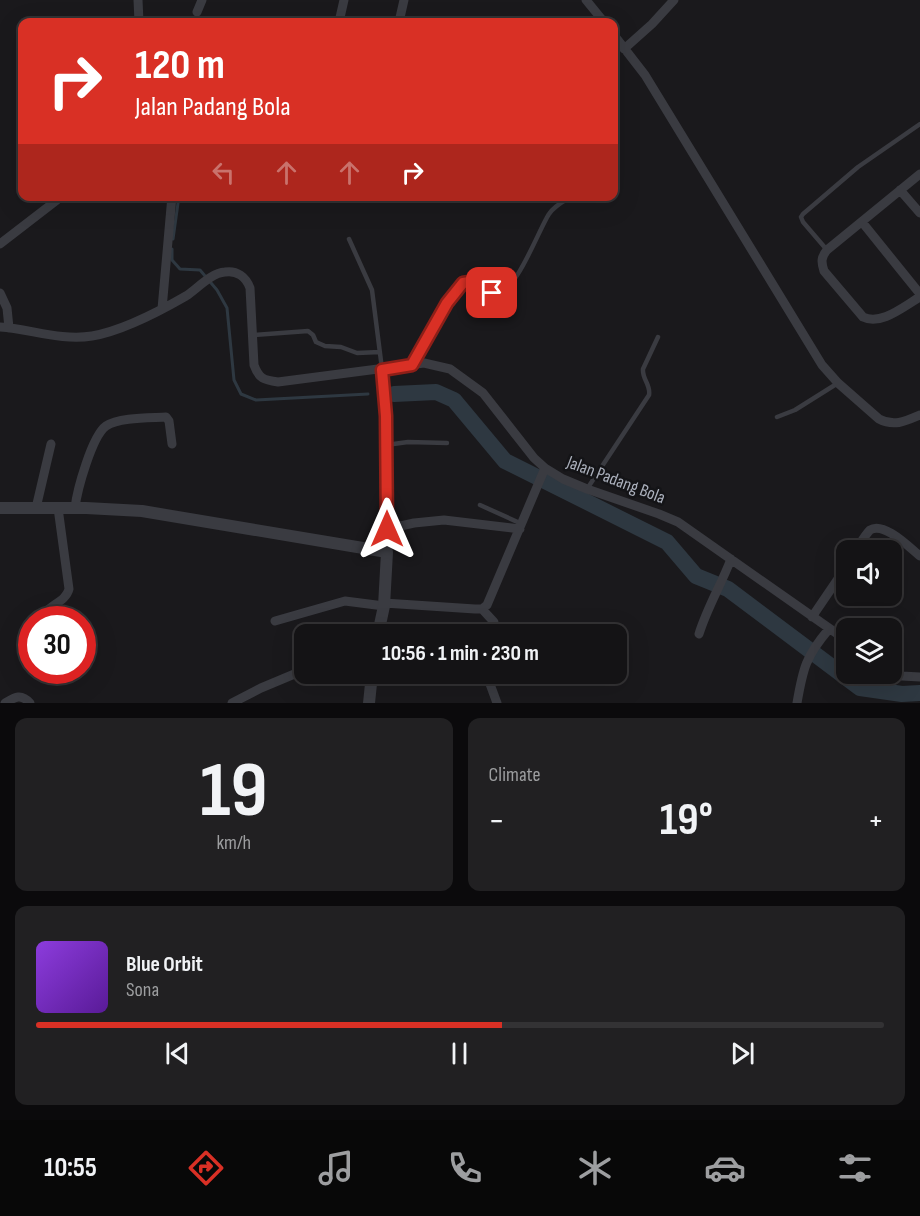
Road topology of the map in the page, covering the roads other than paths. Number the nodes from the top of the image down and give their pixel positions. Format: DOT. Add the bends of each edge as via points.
graph roads {
  1 [pos="138,0"];
  2 [pos="202,0"];
  3 [pos="344,0"];
  4 [pos="404,0"];
  5 [pos="585,0"];
  6 [pos="674,0"];
  7 [pos="197,12"];
  8 [pos="139,18"];
  9 [pos="340,18"];
  10 [pos="400,18"];
  11 [pos="601,18"];
  12 [pos="618,41"];
  13 [pos="624,49"];
  14 [pos="920,124"];
  15 [pos="920,174"];
  16 [pos="900,190"];
  17 [pos="56,201"];
  18 [pos="172,201"];
  19 [pos="565,201"];
  20 [pos="920,213"];
  21 [pos="862,222"];
  22 [pos="349,239"];
  23 [pos="0,244"];
  24 [pos="827,250"];
  25 [pos="0,294"];
  26 [pos="920,296"];
  27 [pos="162,309"];
  28 [pos="5,327"];
  29 [pos="254,335"];
  30 [pos="658,337"];
  31 [pos="380,352"];
  32 [pos="412,365"];
  33 [pos="382,370"];
  34 [pos="838,383"];
  35 [pos="920,415"];
  36 [pos="777,417"];
  37 [pos="447,443"];
  38 [pos="51,444"];
  39 [pos="172,444"];
  40 [pos="386,445"];
  41 [pos="541,477"];
  42 [pos="586,489"];
  43 [pos="480,505"];
  44 [pos="0,508"];
  45 [pos="36,508"];
  46 [pos="58,508"];
  47 [pos="75,508"];
  48 [pos="521,527"];
  49 [pos="387,529"];
  50 [pos="863,540"];
  51 [pos="900,540"];
  52 [pos="902,541"];
  53 [pos="387,552"];
  54 [pos="920,556"];
  55 [pos="731,559"];
  56 [pos="836,582"];
  57 [pos="384,604"];
  58 [pos="52,606"];
  59 [pos="482,609"];
  60 [pos="812,617"];
  61 [pos="275,621"];
  62 [pos="380,624"];
  63 [pos="494,624"];
  64 [pos="829,629"];
  65 [pos="699,634"];
  66 [pos="836,634"];
  67 [pos="294,674"];
  68 [pos="902,676"];
  69 [pos="920,677"];
  70 [pos="371,684"];
  71 [pos="490,684"];
  72 [pos="5,703"];
  73 [pos="30,703"];
  74 [pos="232,703"];
  75 [pos="369,703"];
  76 [pos="497,703"];
  77 [pos="797,703"];
  1 -- 8 [label="street"];
  2 -- 7 [label="street"];
  3 -- 9 [label="street"];
  4 -- 10 [label="street"];
  5 -- 11 [label="street"];
  6 -- 13 [label="street"];
  12 -- 13 [label="street"];
  13 -- 34 [label="street" via="658,97 822,365"];
  14 -- 24 [label="lane" via="858,167 803,214 802,222"];
  15 -- 16 [label="street"];
  16 -- 20 [label="street"];
  16 -- 21 [label="street"];
  17 -- 23 [label="street"];
  18 -- 27 [label="street"];
  19 -- 32 [label="lane" via="552,211 505,290 492,293 466,281 460,285"];
  21 -- 24 [label="street"];
  21 -- 26 [label="street"];
  22 -- 31 [label="lane" via="372,290"];
  24 -- 26 [label="street" via="822,257 824,271 863,318 876,321"];
  25 -- 28 [label="street" via="7,308"];
  27 -- 28 [label="street" via="92,336 72,337"];
  27 -- 29 [label="street" via="216,274 240,274 248,282 251,295"];
  29 -- 31 [label="lane" via="308,331 325,346 357,353"];
  29 -- 33 [label="street, Jalan Padang Bola" via="254,365 264,380 278,382"];
  30 -- 42 [label="lane" via="643,369 649,395"];
  31 -- 33 [label="lane"];
  32 -- 33 [label="street, Jalan Padang Bola"];
  32 -- 41 [label="street, Jalan Padang Bola" via="434,364 468,380 488,398 534,458"];
  33 -- 40 [label="street"];
  34 -- 35 [label="street" via="887,423 902,423"];
  34 -- 36 [label="lane"];
  37 -- 40 [label="lane"];
  38 -- 45 [label="street"];
  39 -- 47 [label="street" via="166,417 105,426 77,488"];
  40 -- 49 [label="street"];
  41 -- 42 [label="street, Jalan Padang Bola" via="563,479"];
  41 -- 48 [label="street"];
  42 -- 55 [label="street, Jalan Padang Bola" via="678,522"];
  43 -- 48 [label="lane"];
  44 -- 45 [label="street"];
  45 -- 46 [label="street"];
  46 -- 47 [label="street"];
  46 -- 58 [label="street" via="69,589"];
  47 -- 53 [label="street" via="142,511"];
  48 -- 49 [label="street" via="444,520"];
  48 -- 59 [label="street" via="490,600"];
  49 -- 53 [label="street"];
  50 -- 51 [label="street" via="869,531 881,528"];
  52 -- 54 [label="street"];
  53 -- 57 [label="street"];
  55 -- 60 [label="street, Jalan Padang Bola"];
  55 -- 65 [label="street"];
  56 -- 60 [label="street"];
  57 -- 59 [label="street"];
  57 -- 61 [label="street" via="345,600"];
  57 -- 62 [label="street"];
  59 -- 63 [label="street"];
  60 -- 64 [label="street, Jalan Padang Bola"];
  64 -- 66 [label="street, Jalan Padang Bola"];
  64 -- 77 [label="street" via="809,654"];
  67 -- 74 [label="street"];
  68 -- 69 [label="street"];
  70 -- 75 [label="street"];
  71 -- 76 [label="street"];
  72 -- 73 [label="street" via="16,696"];
}
